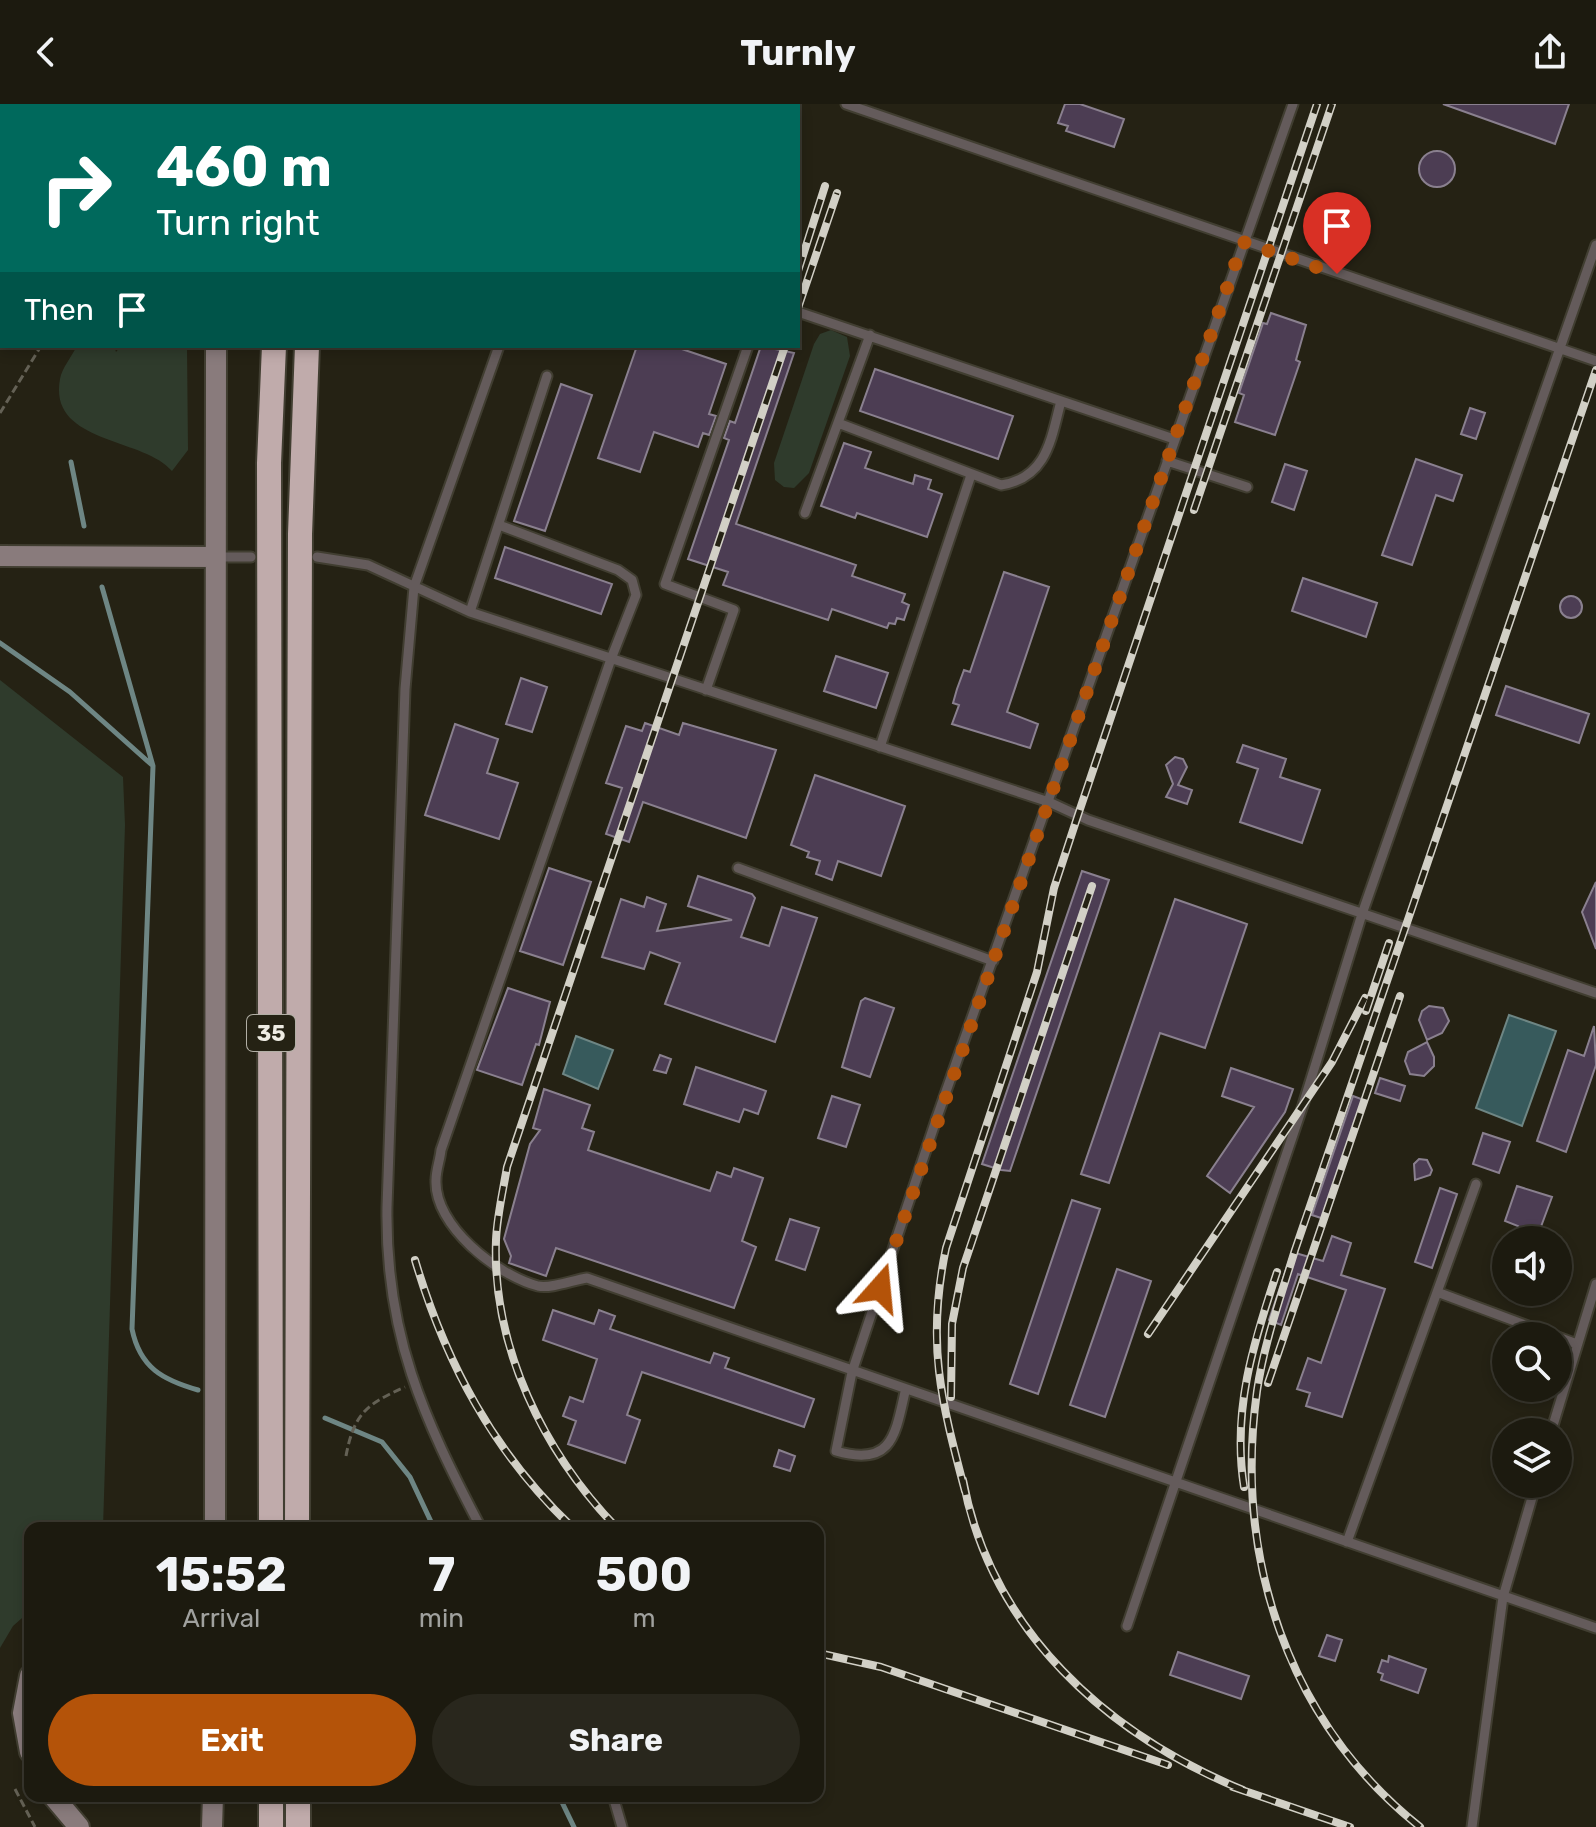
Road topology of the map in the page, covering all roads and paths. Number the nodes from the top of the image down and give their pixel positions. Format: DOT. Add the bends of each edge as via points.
graph roads {
  1 [pos="846,104"];
  2 [pos="1293,104"];
  3 [pos="1243,242"];
  4 [pos="1596,245"];
  5 [pos="800,313"];
  6 [pos="870,335"];
  7 [pos="40,348"];
  8 [pos="216,348"];
  9 [pos="274,348"];
  10 [pos="307,348"];
  11 [pos="498,348"];
  12 [pos="747,348"];
  13 [pos="1561,350"];
  14 [pos="1596,361"];
  15 [pos="547,376"];
  16 [pos="1061,401"];
  17 [pos="0,413"];
  18 [pos="838,423"];
  19 [pos="1174,439"];
  20 [pos="1167,461"];
  21 [pos="971,475"];
  22 [pos="1247,487"];
  23 [pos="805,513"];
  24 [pos="499,525"];
  25 [pos="0,556"];
  26 [pos="215,557"];
  27 [pos="251,557"];
  28 [pos="317,557"];
  29 [pos="414,587"];
  30 [pos="470,612"];
  31 [pos="611,659"];
  32 [pos="706,690"];
  33 [pos="880,747"];
  34 [pos="1049,802"];
  35 [pos="738,868"];
  36 [pos="1362,914"];
  37 [pos="993,961"];
  38 [pos="1596,993"];
  39 [pos="1476,1184"];
  40 [pos="1596,1284"];
  41 [pos="1437,1292"];
  42 [pos="1516,1322"];
  43 [pos="1572,1342"];
  44 [pos="1577,1344"];
  45 [pos="852,1372"];
  46 [pos="412,1384"];
  47 [pos="905,1392"];
  48 [pos="1555,1418"];
  49 [pos="346,1456"];
  50 [pos="1174,1481"];
  51 [pos="1532,1498"];
  52 [pos="215,1522"];
  53 [pos="271,1522"];
  54 [pos="297,1522"];
  55 [pos="478,1522"];
  56 [pos="1347,1542"];
  57 [pos="1503,1597"];
  58 [pos="1127,1626"];
  59 [pos="1596,1628"];
  60 [pos="15,1789"];
  61 [pos="58,1802"];
  62 [pos="213,1802"];
  63 [pos="271,1802"];
  64 [pos="298,1802"];
  65 [pos="615,1802"];
  66 [pos="35,1827"];
  67 [pos="79,1827"];
  68 [pos="212,1827"];
  69 [pos="271,1827"];
  70 [pos="298,1827"];
  71 [pos="622,1827"];
  72 [pos="1472,1827"];
  1 -- 3 [label="lane"];
  2 -- 3 [label="lane"];
  3 -- 13 [label="lane"];
  3 -- 19 [label="lane"];
  4 -- 13 [label="lane"];
  5 -- 6 [label="lane"];
  6 -- 16 [label="lane"];
  6 -- 18 [label="lane"];
  7 -- 17 [label="path"];
  8 -- 26 [label="street"];
  9 -- 53 [label="highway, 35" via="269,448"];
  10 -- 54 [label="highway, 35" via="300,550"];
  11 -- 29 [label="lane"];
  12 -- 32 [label="lane" via="665,584 734,610"];
  13 -- 14 [label="lane"];
  13 -- 36 [label="lane"];
  15 -- 24 [label="lane"];
  16 -- 19 [label="lane"];
  16 -- 21 [label="lane" via="1045,455 1033,472 1020,482 1001,485"];
  18 -- 21 [label="lane"];
  18 -- 23 [label="lane"];
  19 -- 20 [label="lane"];
  20 -- 22 [label="lane"];
  20 -- 34 [label="lane"];
  21 -- 33 [label="lane"];
  24 -- 30 [label="lane"];
  24 -- 31 [label="lane" via="632,580 636,595"];
  25 -- 26 [label="street"];
  26 -- 27 [label="lane"];
  26 -- 52 [label="street"];
  28 -- 29 [label="lane" via="368,565"];
  29 -- 30 [label="lane"];
  29 -- 46 [label="lane" via="405,689 387,1263"];
  30 -- 31 [label="lane"];
  31 -- 32 [label="lane"];
  31 -- 45 [label="lane" via="441,1150 435,1183 445,1217 472,1248 540,1287 587,1278"];
  32 -- 33 [label="lane"];
  33 -- 34 [label="lane"];
  34 -- 36 [label="lane"];
  34 -- 37 [label="lane"];
  35 -- 37 [label="lane"];
  36 -- 38 [label="lane"];
  36 -- 50 [label="lane" via="1303,1105"];
  37 -- 45 [label="lane"];
  39 -- 41 [label="lane"];
  40 -- 44 [label="lane"];
  41 -- 42 [label="lane"];
  41 -- 56 [label="lane"];
  43 -- 44 [label="lane"];
  44 -- 48 [label="lane"];
  45 -- 47 [label="lane"];
  45 -- 47 [label="lane" via="836,1451 874,1455 895,1437"];
  46 -- 49 [label="path" via="362,1412 351,1429"];
  46 -- 55 [label="lane"];
  47 -- 50 [label="lane"];
  50 -- 56 [label="lane"];
  50 -- 58 [label="lane"];
  51 -- 57 [label="lane"];
  56 -- 57 [label="lane"];
  57 -- 59 [label="lane"];
  57 -- 72 [label="lane"];
  60 -- 66 [label="path"];
  61 -- 67 [label="street"];
  62 -- 68 [label="street"];
  63 -- 69 [label="highway"];
  64 -- 70 [label="highway"];
  65 -- 71 [label="lane"];
}
